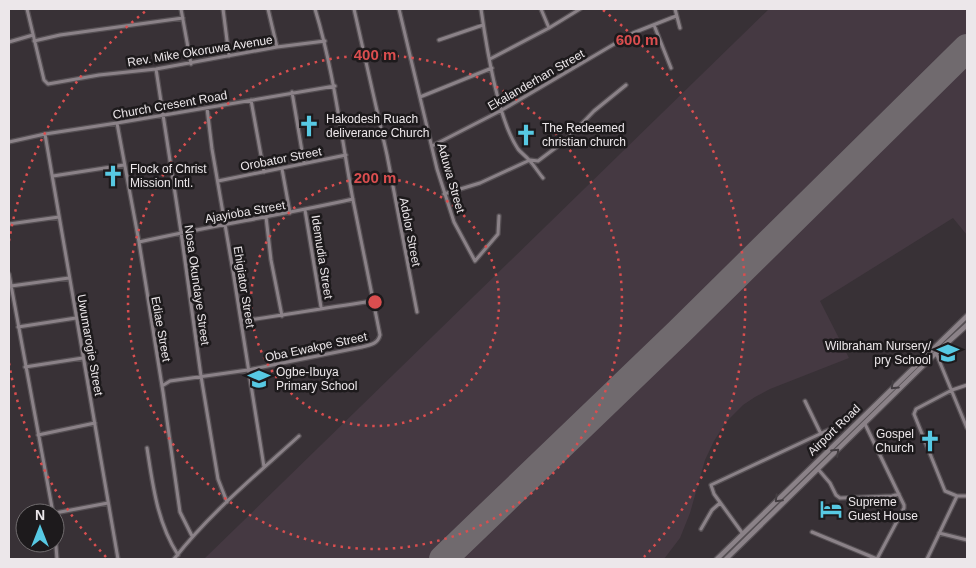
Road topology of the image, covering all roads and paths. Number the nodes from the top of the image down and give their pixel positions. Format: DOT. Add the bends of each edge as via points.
graph roads {
  1 [pos="27,9"];
  2 [pos="181,9"];
  3 [pos="224,9"];
  4 [pos="268,9"];
  5 [pos="315,9"];
  6 [pos="354,9"];
  7 [pos="399,9"];
  8 [pos="481,9"];
  9 [pos="541,9"];
  10 [pos="580,9"];
  11 [pos="675,9"];
  12 [pos="676,16"];
  13 [pos="183,18"];
  14 [pos="483,25"];
  15 [pos="654,25"];
  16 [pos="549,28"];
  17 [pos="680,28"];
  18 [pos="33,36"];
  19 [pos="439,40"];
  20 [pos="34,41"];
  21 [pos="325,41"];
  22 [pos="9,42"];
  23 [pos="277,47"];
  24 [pos="229,56"];
  25 [pos="490,59"];
  26 [pos="191,64"];
  27 [pos="492,68"];
  28 [pos="671,68"];
  29 [pos="156,69"];
  30 [pos="626,85"];
  31 [pos="335,86"];
  32 [pos="292,92"];
  33 [pos="420,98"];
  34 [pos="251,100"];
  35 [pos="207,108"];
  36 [pos="502,110"];
  37 [pos="162,115"];
  38 [pos="117,123"];
  39 [pos="45,134"];
  40 [pos="9,142"];
  41 [pos="432,146"];
  42 [pos="346,155"];
  43 [pos="530,160"];
  44 [pos="304,163"];
  45 [pos="125,164"];
  46 [pos="282,169"];
  47 [pos="264,172"];
  48 [pos="53,176"];
  49 [pos="543,178"];
  50 [pos="218,180"];
  51 [pos="444,194"];
  52 [pos="353,199"];
  53 [pos="305,210"];
  54 [pos="290,213"];
  55 [pos="499,216"];
  56 [pos="60,217"];
  57 [pos="266,217"];
  58 [pos="9,224"];
  59 [pos="224,225"];
  60 [pos="181,232"];
  61 [pos="139,242"];
  62 [pos="9,274"];
  63 [pos="69,278"];
  64 [pos="11,286"];
  65 [pos="374,301"];
  66 [pos="321,307"];
  67 [pos="417,312"];
  68 [pos="282,316"];
  69 [pos="967,316"];
  70 [pos="76,318"];
  71 [pos="241,321"];
  72 [pos="967,325"];
  73 [pos="18,327"];
  74 [pos="936,353"];
  75 [pos="83,358"];
  76 [pos="25,367"];
  77 [pos="248,370"];
  78 [pos="201,376"];
  79 [pos="967,385"];
  80 [pos="162,386"];
  81 [pos="952,390"];
  82 [pos="805,401"];
  83 [pos="95,423"];
  84 [pos="865,424"];
  85 [pos="839,425"];
  86 [pos="967,428"];
  87 [pos="821,434"];
  88 [pos="38,435"];
  89 [pos="299,436"];
  90 [pos="147,448"];
  91 [pos="264,468"];
  92 [pos="818,469"];
  93 [pos="899,494"];
  94 [pos="957,496"];
  95 [pos="967,496"];
  96 [pos="227,502"];
  97 [pos="52,503"];
  98 [pos="108,503"];
  99 [pos="720,503"];
  100 [pos="65,511"];
  101 [pos="701,529"];
  102 [pos="812,532"];
  103 [pos="939,533"];
  104 [pos="742,534"];
  105 [pos="192,536"];
  106 [pos="967,540"];
  107 [pos="178,555"];
  108 [pos="722,558"];
  109 [pos="118,559"];
  110 [pos="174,559"];
  111 [pos="877,559"];
  112 [pos="927,559"];
  1 -- 18 [label="street"];
  2 -- 13 [label="street"];
  3 -- 24 [label="street"];
  4 -- 23 [label="street"];
  5 -- 21 [label="street, Oba Ewakpe Street"];
  6 -- 67 [label="street, Adolor Street" via="387,155"];
  7 -- 33 [label="street, Aduwa Street"];
  8 -- 14 [label="street"];
  9 -- 16 [label="street"];
  10 -- 16 [label="street"];
  11 -- 12 [label="street"];
  12 -- 15 [label="street, Ekalanderhan Street"];
  12 -- 17 [label="street"];
  13 -- 20 [label="street"];
  13 -- 26 [label="street"];
  14 -- 19 [label="street"];
  14 -- 25 [label="street"];
  15 -- 28 [label="street"];
  15 -- 36 [label="street, Ekalanderhan Street" via="633,33"];
  16 -- 25 [label="street"];
  18 -- 20 [label="street"];
  18 -- 22 [label="street"];
  20 -- 29 [label="street, Rev. Mike Okoruwa Avenue" via="44,80 48,84"];
  21 -- 23 [label="street, Rev. Mike Okoruwa Avenue"];
  21 -- 31 [label="street, Oba Ewakpe Street"];
  23 -- 24 [label="street, Rev. Mike Okoruwa Avenue"];
  24 -- 26 [label="street, Rev. Mike Okoruwa Avenue"];
  25 -- 27 [label="street"];
  26 -- 29 [label="street, Rev. Mike Okoruwa Avenue"];
  27 -- 33 [label="street"];
  27 -- 36 [label="street"];
  29 -- 37 [label="street, Nosa Okundaye Street"];
  30 -- 43 [label="street" via="566,140 538,161"];
  31 -- 32 [label="street, Church Cresent Road"];
  31 -- 42 [label="street, Oba Ewakpe Street"];
  32 -- 34 [label="street, Church Cresent Road"];
  32 -- 44 [label="street"];
  33 -- 41 [label="street, Aduwa Street"];
  34 -- 35 [label="street, Church Cresent Road"];
  34 -- 47 [label="street"];
  35 -- 37 [label="street, Church Cresent Road"];
  35 -- 50 [label="street, Ehigiator Street"];
  36 -- 41 [label="street, Ekalanderhan Street"];
  36 -- 43 [label="street" via="511,136"];
  37 -- 38 [label="street, Church Cresent Road"];
  37 -- 60 [label="street, Nosa Okundaye Street"];
  38 -- 39 [label="street, Church Cresent Road"];
  38 -- 45 [label="street, Ediae Street"];
  39 -- 40 [label="street, Church Cresent Road"];
  39 -- 48 [label="street, Uwumarogie Street"];
  41 -- 51 [label="street, Aduwa Street"];
  42 -- 44 [label="street, Orobator Street"];
  42 -- 52 [label="street, Oba Ewakpe Street"];
  43 -- 49 [label="street"];
  43 -- 51 [label="street" via="480,183"];
  44 -- 46 [label="street, Orobator Street"];
  45 -- 48 [label="street"];
  45 -- 61 [label="street, Ediae Street"];
  46 -- 47 [label="street, Orobator Street"];
  46 -- 54 [label="street"];
  47 -- 50 [label="street, Orobator Street"];
  48 -- 56 [label="street, Uwumarogie Street"];
  50 -- 59 [label="street, Ehigiator Street"];
  51 -- 55 [label="street, Aduwa Street" via="454,222 475,261 498,234"];
  52 -- 53 [label="street, Ajayioba Street"];
  52 -- 65 [label="street, Oba Ewakpe Street"];
  53 -- 54 [label="street, Ajayioba Street"];
  53 -- 66 [label="street, Idemudia Street"];
  54 -- 57 [label="street, Ajayioba Street"];
  56 -- 58 [label="street"];
  56 -- 63 [label="street, Uwumarogie Street"];
  57 -- 59 [label="street, Ajayioba Street"];
  57 -- 68 [label="street"];
  59 -- 60 [label="street, Ajayioba Street"];
  59 -- 71 [label="street, Ehigiator Street"];
  60 -- 61 [label="street, Ajayioba Street"];
  60 -- 78 [label="street, Nosa Okundaye Street"];
  61 -- 80 [label="street, Ediae Street"];
  62 -- 64 [label="street"];
  63 -- 64 [label="street"];
  63 -- 70 [label="street, Uwumarogie Street"];
  64 -- 73 [label="street"];
  65 -- 66 [label="street"];
  65 -- 77 [label="street, Oba Ewakpe Street" via="380,335 377,343"];
  66 -- 68 [label="street"];
  68 -- 71 [label="street"];
  69 -- 104 [label="main road, Airport Road, one-way"];
  70 -- 73 [label="street"];
  70 -- 75 [label="street, Uwumarogie Street"];
  71 -- 77 [label="street, Ehigiator Street"];
  72 -- 74 [label="main road, Airport Road"];
  73 -- 76 [label="street"];
  74 -- 81 [label="street"];
  74 -- 84 [label="main road, Airport Road"];
  75 -- 76 [label="street"];
  75 -- 83 [label="street, Uwumarogie Street"];
  76 -- 88 [label="street"];
  77 -- 78 [label="street"];
  77 -- 91 [label="street, Ehigiator Street"];
  78 -- 80 [label="street" via="170,381"];
  78 -- 96 [label="street, Nosa Okundaye Street" via="218,479"];
  79 -- 81 [label="street"];
  80 -- 105 [label="street, Ediae Street" via="180,512"];
  81 -- 86 [label="street"];
  81 -- 94 [label="street" via="916,409 914,414 944,489 948,494"];
  82 -- 87 [label="street"];
  83 -- 88 [label="street"];
  83 -- 98 [label="street, Uwumarogie Street"];
  92 -- 84 [label="main road, Airport Road, one-way"];
  84 -- 93 [label="street"];
  85 -- 87 [label="street"];
  87 -- 99 [label="street" via="714,483 712,491"];
  88 -- 97 [label="street"];
  89 -- 91 [label="street"];
  90 -- 107 [label="street" via="160,520"];
  91 -- 96 [label="street"];
  92 -- 93 [label="street" via="840,498"];
  92 -- 108 [label="main road, Airport Road"];
  93 -- 111 [label="street" via="904,508"];
  94 -- 95 [label="street"];
  94 -- 103 [label="street"];
  96 -- 105 [label="street"];
  98 -- 100 [label="street"];
  98 -- 109 [label="street, Uwumarogie Street"];
  99 -- 101 [label="street"];
  99 -- 104 [label="street"];
  102 -- 111 [label="street"];
  103 -- 106 [label="street"];
  103 -- 112 [label="street"];
  104 -- 108 [label="main road, Airport Road"];
  105 -- 107 [label="street"];
  107 -- 110 [label="street"];
}
